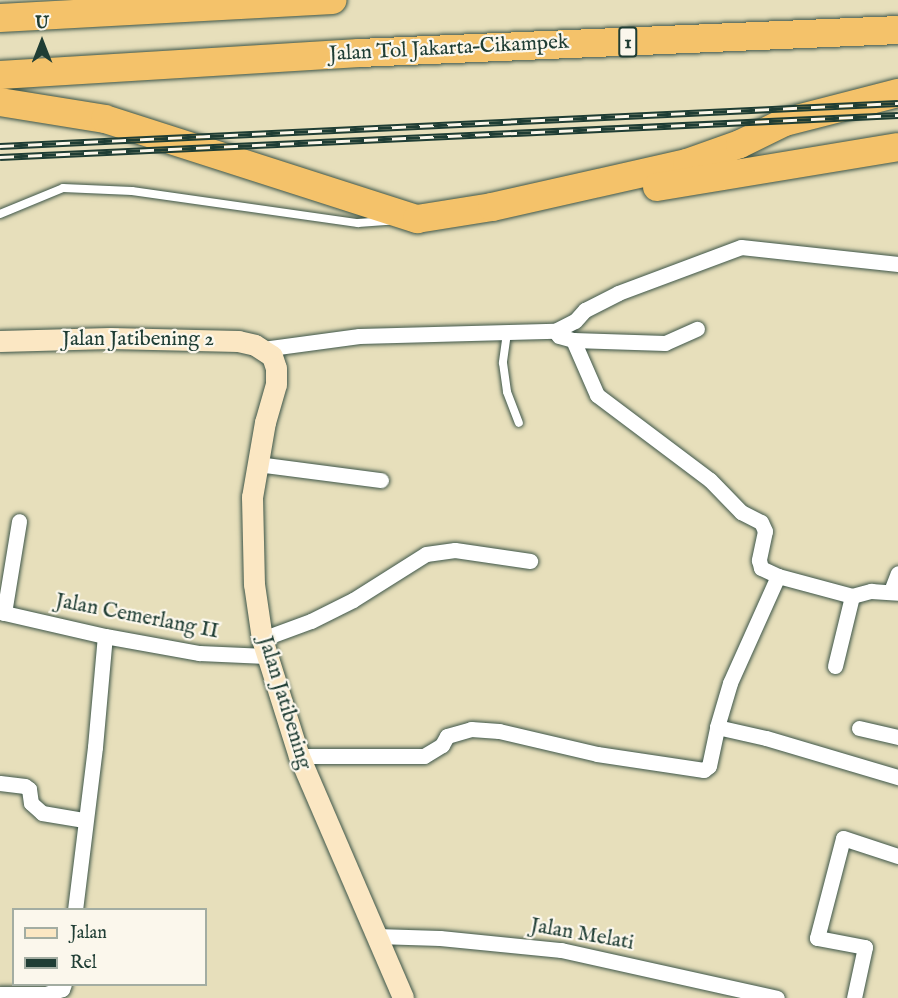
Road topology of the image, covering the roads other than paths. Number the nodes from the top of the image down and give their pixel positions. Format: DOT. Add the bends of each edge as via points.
graph roads {
  1 [pos="333,0"];
  2 [pos="0,18"];
  3 [pos="898,30"];
  4 [pos="0,75"];
  5 [pos="898,93"];
  6 [pos="0,102"];
  7 [pos="898,147"];
  8 [pos="492,207"];
  9 [pos="0,214"];
  10 [pos="417,219"];
  11 [pos="898,264"];
  12 [pos="698,329"];
  13 [pos="555,330"];
  14 [pos="507,333"];
  15 [pos="573,340"];
  16 [pos="0,341"];
  17 [pos="268,352"];
  18 [pos="519,423"];
  19 [pos="257,464"];
  20 [pos="381,480"];
  21 [pos="19,521"];
  22 [pos="530,561"];
  23 [pos="898,573"];
  24 [pos="778,576"];
  25 [pos="895,592"];
  26 [pos="852,596"];
  27 [pos="2,613"];
  28 [pos="105,636"];
  29 [pos="264,648"];
  30 [pos="835,666"];
  31 [pos="717,727"];
  32 [pos="860,728"];
  33 [pos="898,737"];
  34 [pos="299,756"];
  35 [pos="898,777"];
  36 [pos="0,783"];
  37 [pos="84,820"];
  38 [pos="898,856"];
  39 [pos="75,908"];
  40 [pos="376,936"];
  41 [pos="63,986"];
  42 [pos="0,994"];
  43 [pos="403,998"];
  44 [pos="777,998"];
  45 [pos="854,998"];
  1 -- 2 [label="highway"];
  3 -- 4 [label="highway, Jalan Tol Jakarta–Cikampek / 1" via="359,53"];
  5 -- 8 [label="highway" via="785,122 687,163"];
  6 -- 10 [label="highway" via="105,119"];
  7 -- 8 [label="highway" via="607,196"];
  8 -- 10 [label="highway"];
  9 -- 10 [label="lane" via="63,188 132,191 358,223"];
  11 -- 13 [label="street" via="741,247 618,293"];
  12 -- 15 [label="street" via="665,343"];
  13 -- 14 [label="street"];
  13 -- 15 [label="street" via="559,336"];
  14 -- 17 [label="street" via="359,336"];
  14 -- 18 [label="lane" via="503,363 507,392"];
  15 -- 24 [label="street" via="597,395 710,480 741,512 761,522 765,531 761,568"];
  16 -- 17 [label="main road, Jalan Jatibening 2" via="189,338 237,341"];
  17 -- 19 [label="main road, Jalan Jatibening" via="276,368 276,384"];
  19 -- 20 [label="street"];
  19 -- 29 [label="main road, Jalan Jatibening" via="251,536"];
  21 -- 27 [label="street"];
  22 -- 29 [label="street" via="455,550 426,554 353,600"];
  23 -- 25 [label="street"];
  24 -- 26 [label="street"];
  24 -- 31 [label="street" via="730,683"];
  25 -- 26 [label="street" via="871,591"];
  26 -- 30 [label="street"];
  27 -- 28 [label="street, Jalan Cemerlang II"];
  28 -- 29 [label="street, Jalan Cemerlang II" via="199,653"];
  28 -- 37 [label="street"];
  29 -- 34 [label="main road, Jalan Jatibening"];
  31 -- 34 [label="street" via="709,766 704,770 597,754 500,731 471,729 447,736 442,745 424,756"];
  31 -- 35 [label="street"];
  32 -- 33 [label="street"];
  34 -- 40 [label="main road, Jalan Jatibening"];
  36 -- 37 [label="street" via="25,786 31,803 42,813"];
  37 -- 39 [label="street"];
  38 -- 45 [label="street" via="843,838 817,938 865,947"];
  40 -- 43 [label="main road, Jalan Jatibening"];
  40 -- 44 [label="street, Jalan Melati" via="561,950"];
  41 -- 42 [label="street" via="46,994"];
}
